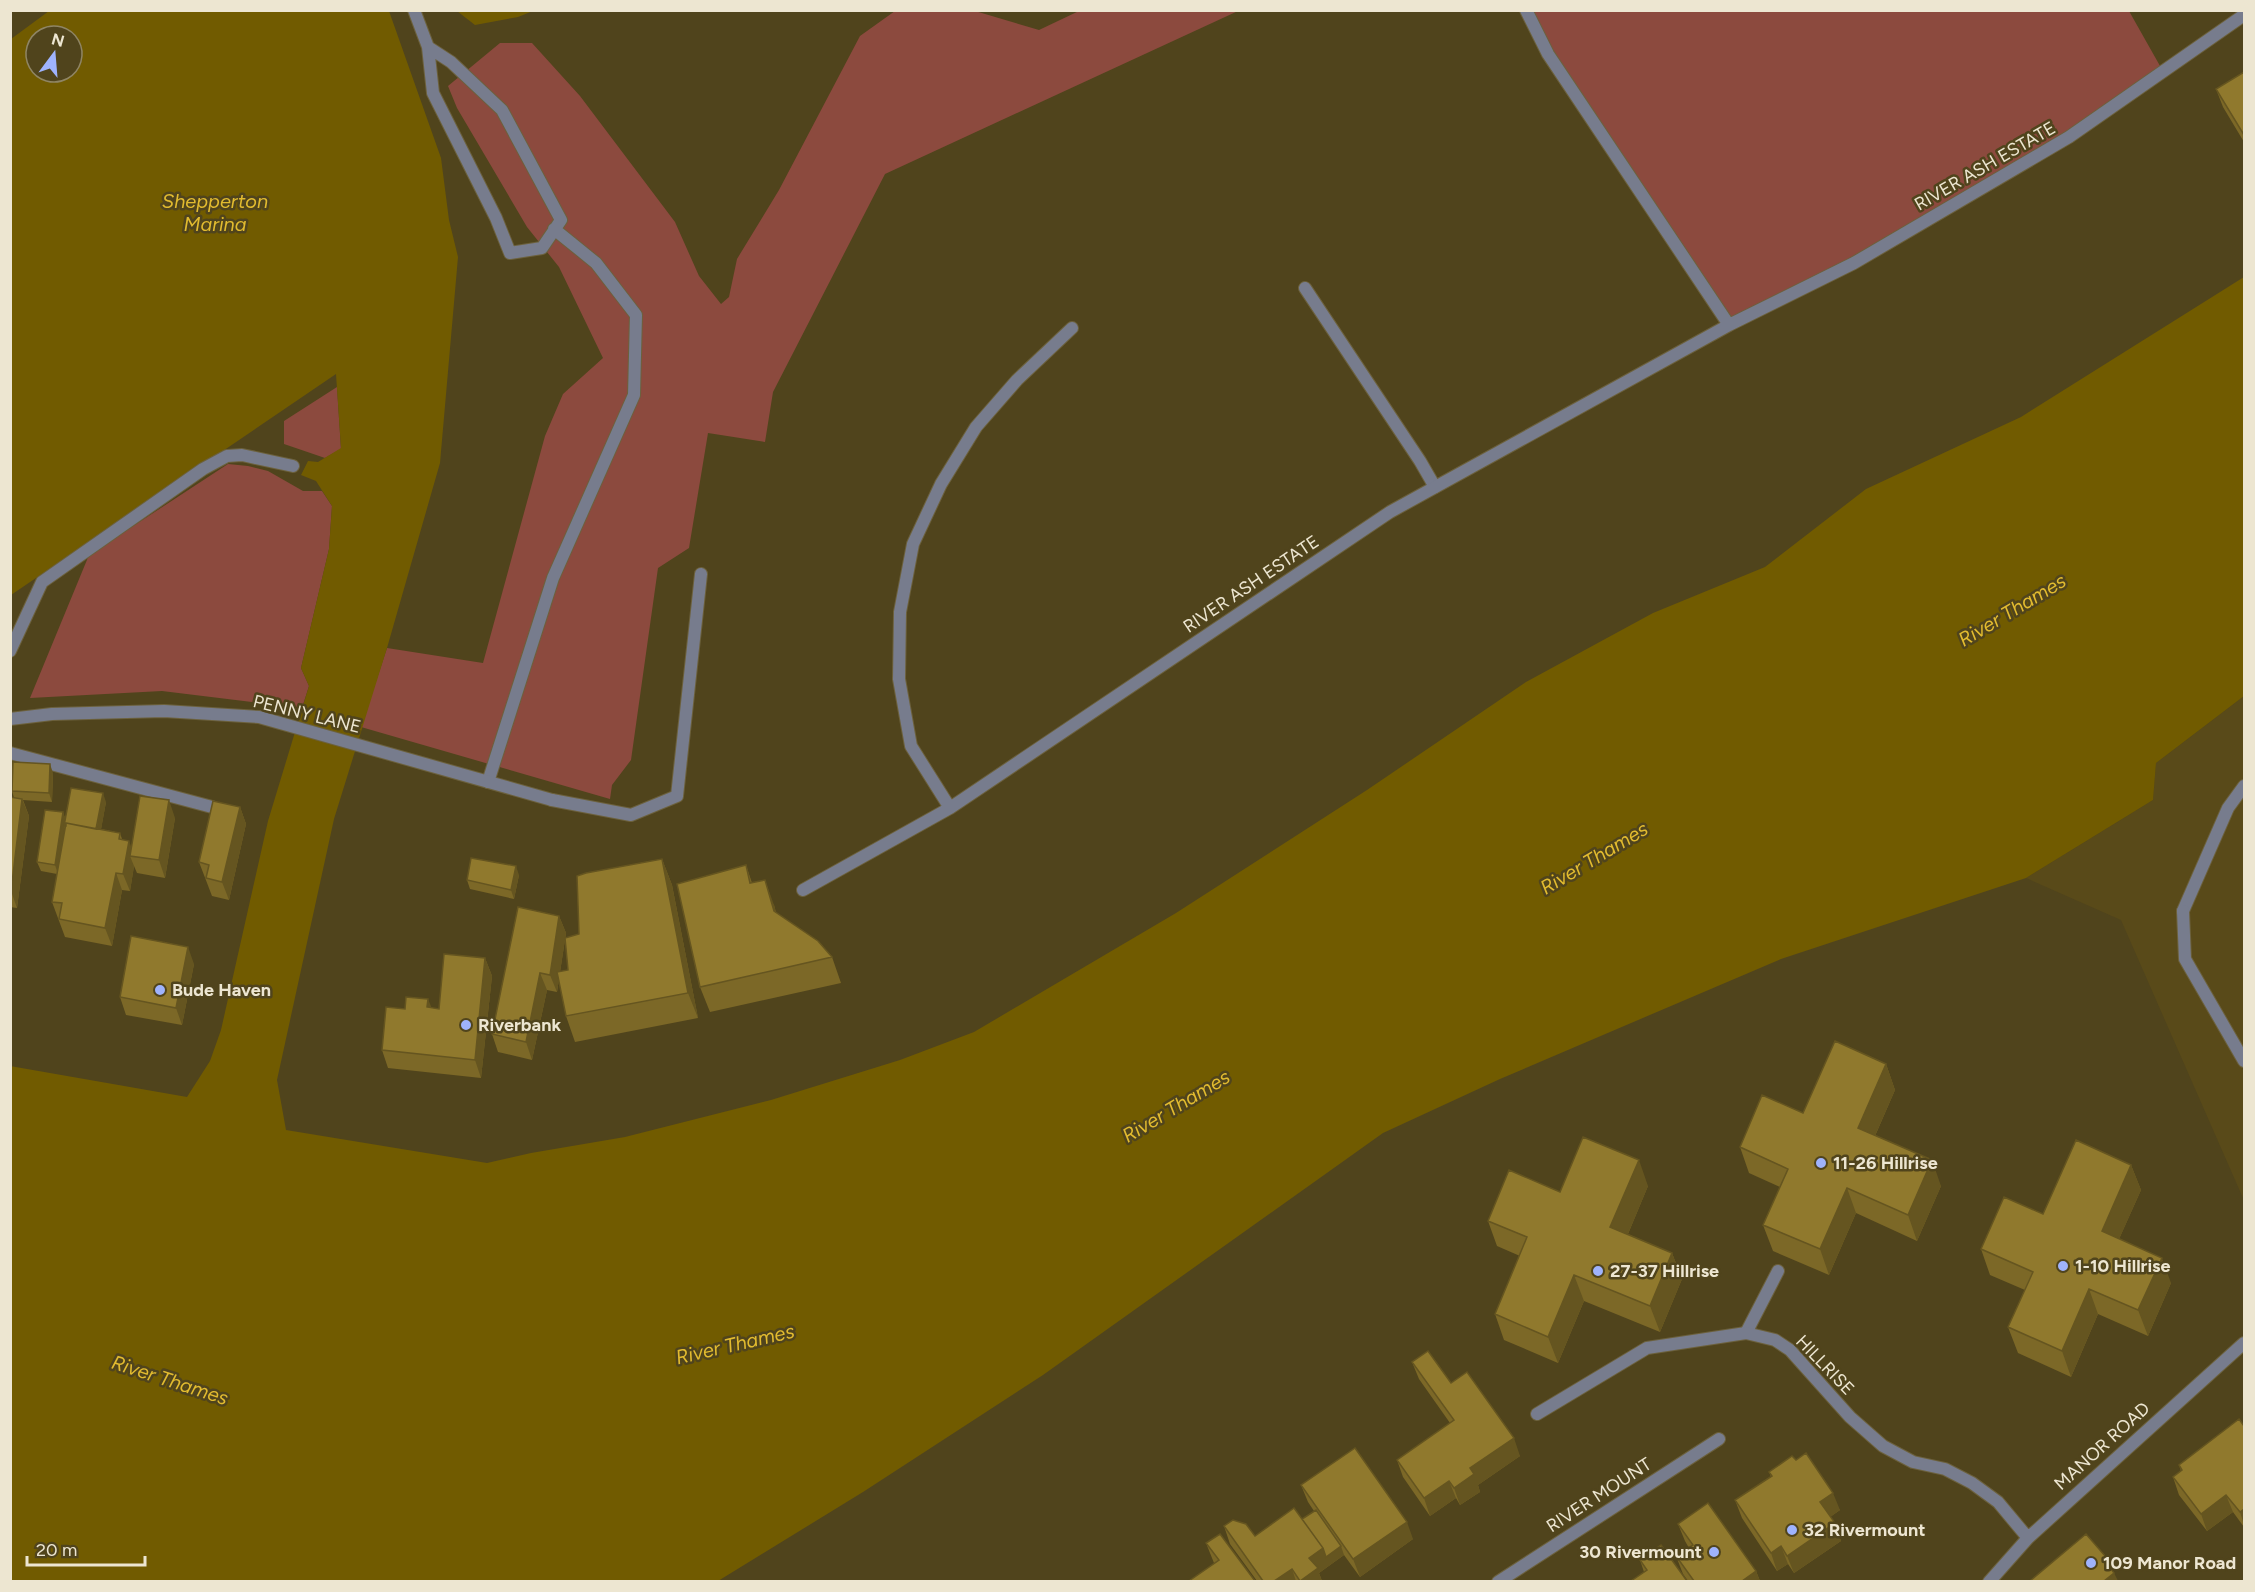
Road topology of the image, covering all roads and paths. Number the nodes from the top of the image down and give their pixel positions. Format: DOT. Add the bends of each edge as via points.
graph roads {
  1 [pos="414,10"];
  2 [pos="1526,10"];
  3 [pos="2244,15"];
  4 [pos="428,47"];
  5 [pos="554,229"];
  6 [pos="1305,288"];
  7 [pos="1729,324"];
  8 [pos="1072,328"];
  9 [pos="293,466"];
  10 [pos="1435,487"];
  11 [pos="701,574"];
  12 [pos="10,651"];
  13 [pos="10,718"];
  14 [pos="10,753"];
  15 [pos="488,782"];
  16 [pos="2244,786"];
  17 [pos="212,807"];
  18 [pos="950,808"];
  19 [pos="803,890"];
  20 [pos="2244,1061"];
  21 [pos="1778,1271"];
  22 [pos="1746,1333"];
  23 [pos="2244,1343"];
  24 [pos="1538,1414"];
  25 [pos="1719,1439"];
  26 [pos="2028,1538"];
  27 [pos="1498,1581"];
  28 [pos="1989,1581"];
  1 -- 4 [label="street"];
  2 -- 7 [label="street" via="1548,54"];
  3 -- 7 [label="street, RIVER ASH ESTATE" via="2069,137 1854,263"];
  4 -- 5 [label="street" via="451,62 502,110 561,220"];
  4 -- 5 [label="street" via="433,93 510,253 542,248"];
  5 -- 15 [label="street" via="596,263 636,315 634,395 553,578"];
  6 -- 10 [label="street"];
  7 -- 10 [label="street, RIVER ASH ESTATE"];
  8 -- 18 [label="street" via="1017,380 976,427 941,484 913,544 900,612 899,679 911,746"];
  9 -- 12 [label="street" via="242,455 227,456 203,469 42,582"];
  10 -- 18 [label="street, RIVER ASH ESTATE" via="1390,512"];
  11 -- 15 [label="street, PENNY LANE" via="677,796 631,815 552,800"];
  13 -- 15 [label="street, PENNY LANE" via="164,711 259,717"];
  14 -- 17 [label="street"];
  16 -- 20 [label="street" via="2228,808 2183,911 2185,959"];
  18 -- 19 [label="street, RIVER ASH ESTATE"];
  21 -- 22 [label="street"];
  22 -- 24 [label="street, HILLRISE" via="1647,1348"];
  22 -- 26 [label="street, HILLRISE" via="1775,1340 1790,1350 1850,1417 1883,1446 1913,1462 1946,1469 1972,1483 1998,1502"];
  23 -- 26 [label="street, MANOR ROAD"];
  25 -- 27 [label="street, RIVER MOUNT"];
  26 -- 28 [label="street, MANOR ROAD"];
}
